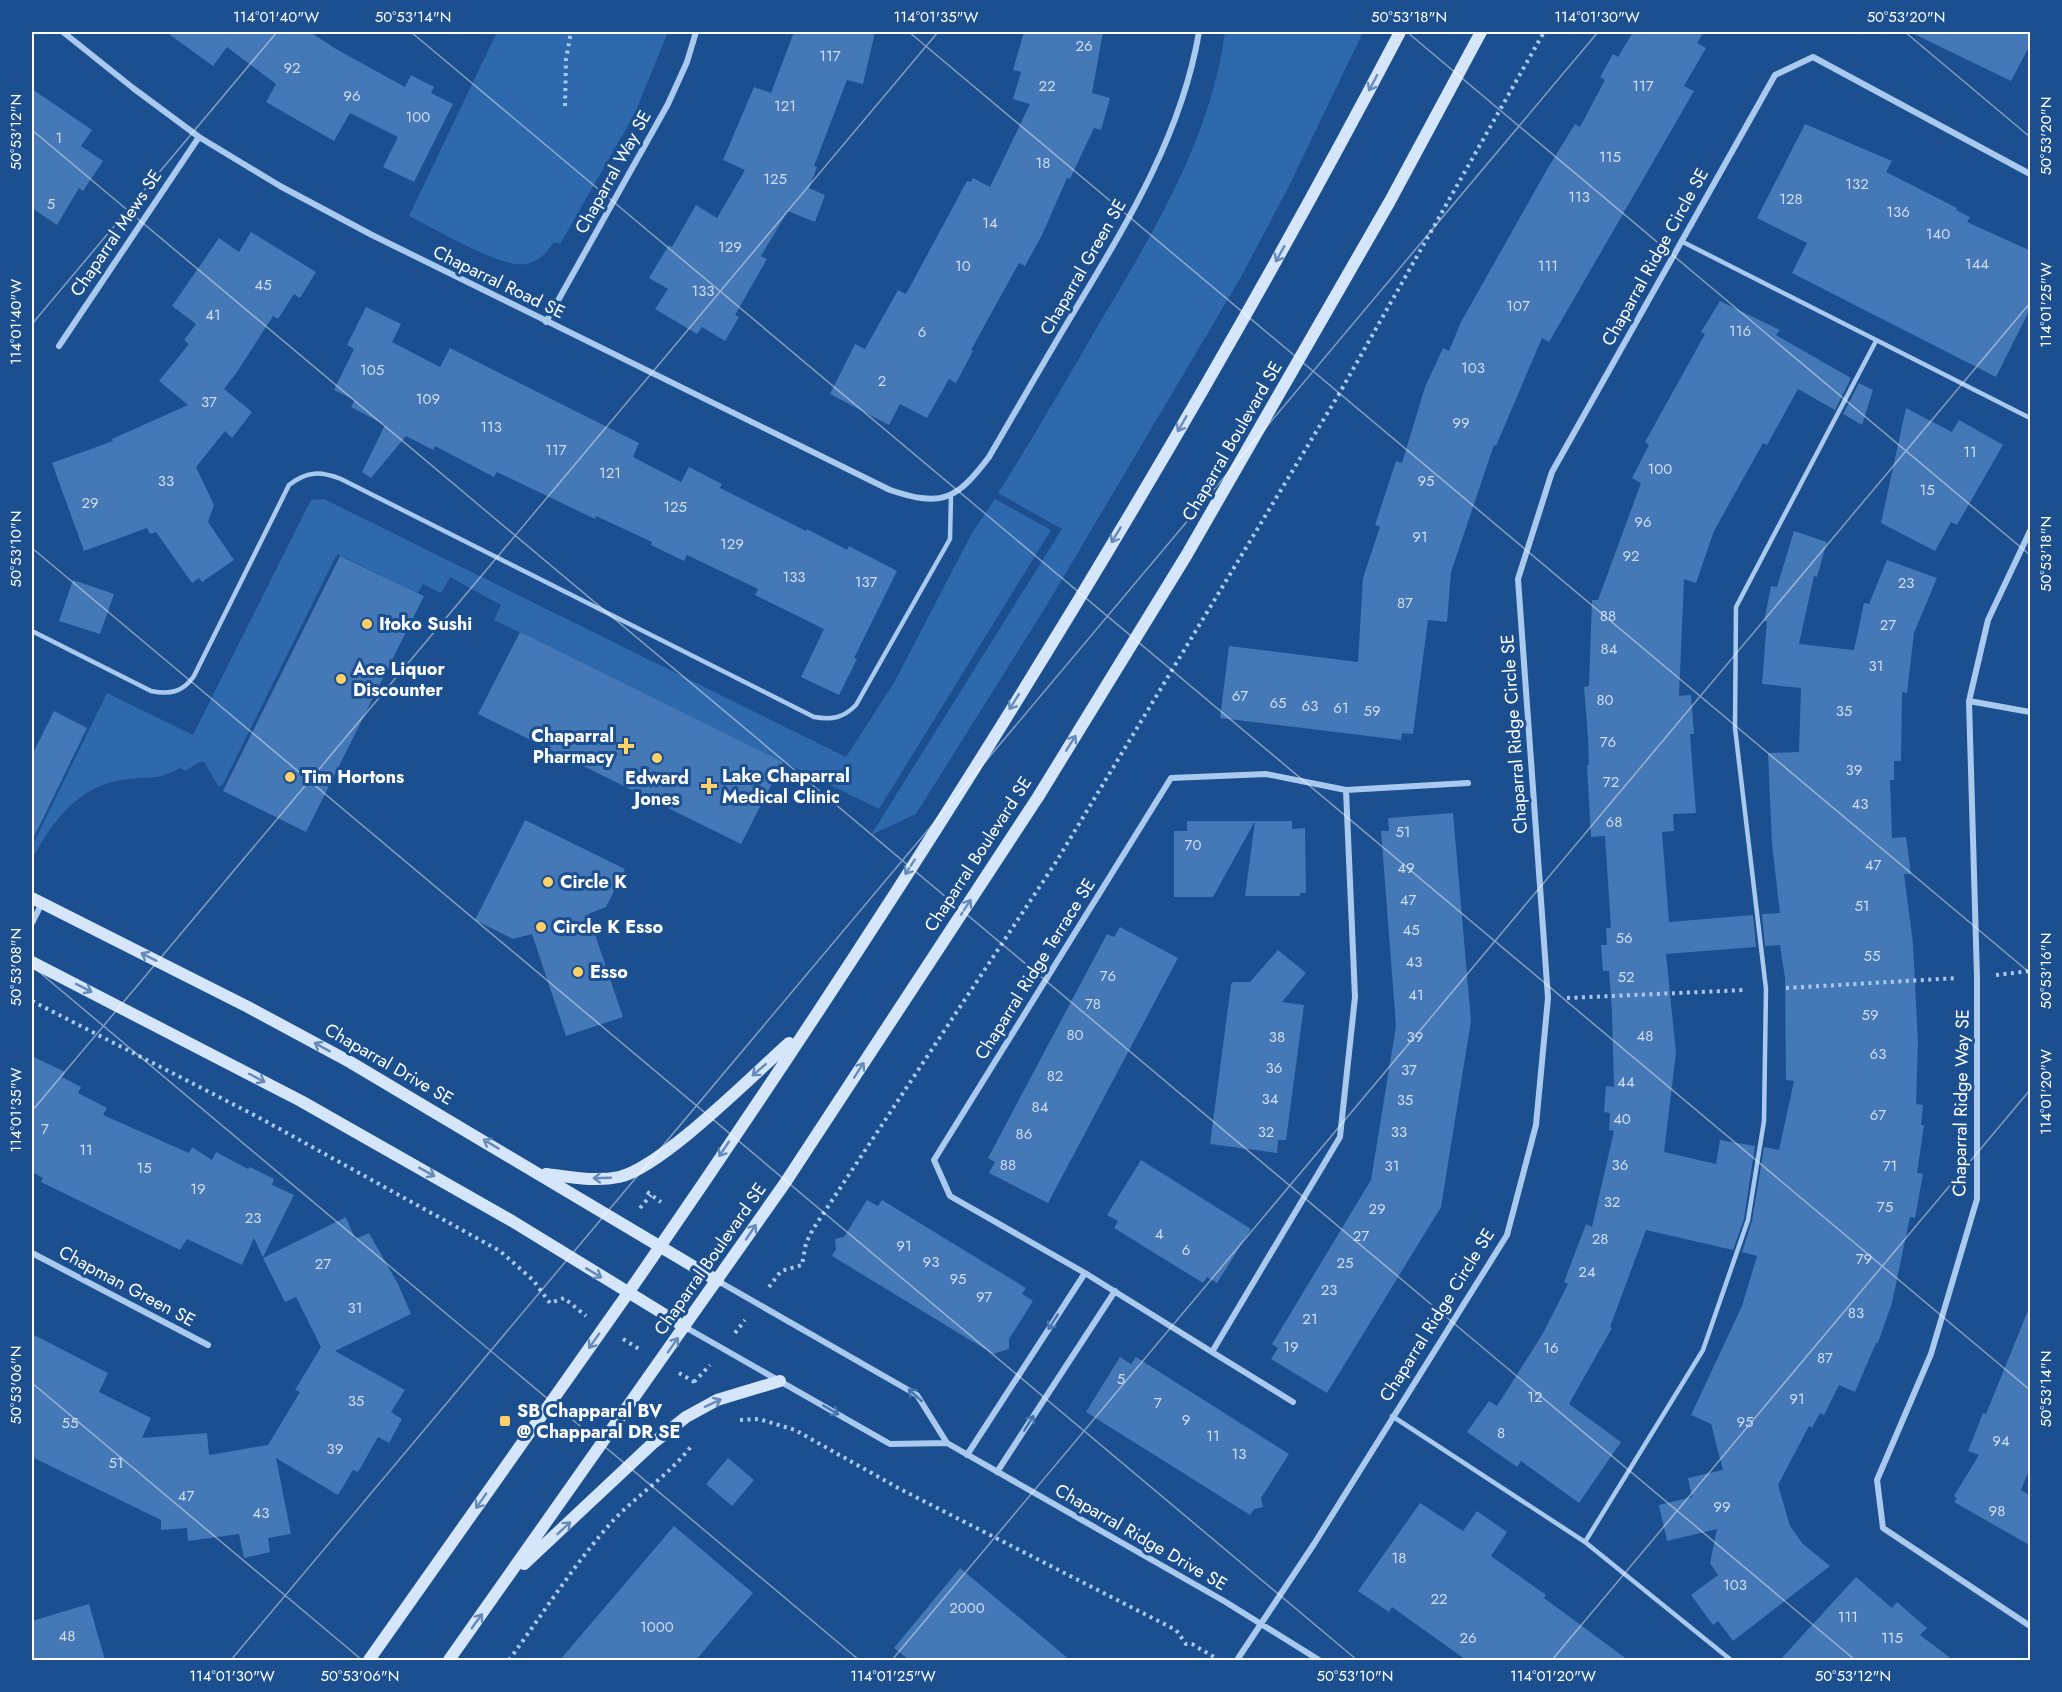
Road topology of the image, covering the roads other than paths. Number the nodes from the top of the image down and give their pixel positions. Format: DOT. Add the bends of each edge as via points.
graph roads {
  1 [pos="63,32"];
  2 [pos="696,32"];
  3 [pos="1199,32"];
  4 [pos="1400,32"];
  5 [pos="1481,32"];
  6 [pos="199,137"];
  7 [pos="2031,174"];
  8 [pos="1681,241"];
  9 [pos="546,322"];
  10 [pos="1876,340"];
  11 [pos="59,346"];
  12 [pos="2031,418"];
  13 [pos="951,496"];
  14 [pos="2031,531"];
  15 [pos="32,631"];
  16 [pos="1969,701"];
  17 [pos="2031,712"];
  18 [pos="1468,783"];
  19 [pos="1346,790"];
  20 [pos="37,901"];
  21 [pos="32,923"];
  22 [pos="32,962"];
  23 [pos="803,1031"];
  24 [pos="542,1174"];
  25 [pos="659,1246"];
  26 [pos="32,1253"];
  27 [pos="1085,1273"];
  28 [pos="718,1281"];
  29 [pos="1115,1291"];
  30 [pos="627,1293"];
  31 [pos="685,1327"];
  32 [pos="208,1345"];
  33 [pos="1212,1352"];
  34 [pos="780,1381"];
  35 [pos="1293,1402"];
  36 [pos="1392,1416"];
  37 [pos="947,1443"];
  38 [pos="967,1455"];
  39 [pos="997,1472"];
  40 [pos="1585,1542"];
  41 [pos="506,1581"];
  42 [pos="1262,1624"];
  43 [pos="2031,1626"];
  44 [pos="369,1660"];
  45 [pos="449,1660"];
  46 [pos="1237,1660"];
  47 [pos="1319,1660"];
  48 [pos="1731,1660"];
  1 -- 6 [label="street, Chaparral Road SE"];
  2 -- 9 [label="street, Chaparral Way SE" via="673,94"];
  3 -- 13 [label="street, Chaparral Green SE" via="1174,126 1146,187 989,457 968,484"];
  4 -- 23 [label="main road, one-way" via="1240,326 1146,485 931,835"];
  28 -- 5 [label="main road, Chaparral Boulevard SE, one-way" via="1038,796 1186,556 1390,201"];
  6 -- 9 [label="street, Chaparral Road SE" via="280,186"];
  6 -- 11 [label="street, Chaparral Mews SE"];
  7 -- 8 [label="street, Chaparral Ridge Circle SE" via="1813,57 1775,75"];
  8 -- 10 [label="lane"];
  8 -- 36 [label="street, Chaparral Ridge Circle SE" via="1552,472 1518,579 1548,998 1536,1125 1507,1235"];
  9 -- 13 [label="street, Chaparral Road SE" via="890,490 922,500"];
  10 -- 12 [label="lane"];
  10 -- 40 [label="lane" via="1736,607 1735,728 1766,989 1764,1122 1748,1220 1703,1350"];
  13 -- 15 [label="lane" via="950,539 856,705 845,716 829,719 814,717 341,479 316,472 301,475 289,485 187,686 164,694 151,691"];
  14 -- 16 [label="street, Chaparral Ridge Way SE" via="1988,620"];
  16 -- 17 [label="street"];
  16 -- 43 [label="street, Chaparral Ridge Way SE" via="1977,977 1977,1199 1931,1354 1877,1480 1883,1528"];
  18 -- 19 [label="street, Chaparral Ridge Terrace SE"];
  19 -- 27 [label="street, Chaparral Ridge Terrace SE" via="1266,774 1171,778 934,1160 950,1196"];
  19 -- 33 [label="street" via="1355,997 1340,1137"];
  20 -- 21 [label="street"];
  24 -- 20 [label="main road, Chaparral Drive SE, one-way" via="295,1032"];
  22 -- 30 [label="main road, one-way" via="301,1101 503,1216"];
  23 -- 24 [label="main road, one-way" via="646,1165 613,1178"];
  23 -- 25 [label="main road, one-way"];
  24 -- 25 [label="main road, Chaparral Drive SE"];
  25 -- 28 [label="main road, Chaparral Drive SE"];
  25 -- 30 [label="main road"];
  26 -- 32 [label="street, Chapman Green SE"];
  27 -- 29 [label="street, Chaparral Ridge Terrace SE"];
  27 -- 38 [label="street, one-way"];
  28 -- 31 [label="main road, Chaparral Boulevard SE"];
  37 -- 28 [label="street, Chaparral Ridge Drive SE, one-way" via="917,1395"];
  29 -- 33 [label="street, Chaparral Ridge Terrace SE"];
  39 -- 29 [label="street, one-way"];
  30 -- 31 [label="main road"];
  30 -- 44 [label="main road, one-way"];
  31 -- 34 [label="street"];
  41 -- 31 [label="main road, Chaparral Boulevard SE, one-way"];
  33 -- 35 [label="street, Chaparral Ridge Terrace SE"];
  34 -- 37 [label="street, one-way" via="890,1444"];
  41 -- 34 [label="main road, one-way" via="668,1429 717,1400"];
  36 -- 40 [label="lane"];
  36 -- 42 [label="street, Chaparral Ridge Circle SE"];
  37 -- 38 [label="street, Chaparral Ridge Drive SE"];
  38 -- 39 [label="street, Chaparral Ridge Drive SE"];
  39 -- 42 [label="street, Chaparral Ridge Drive SE"];
  40 -- 48 [label="lane"];
  45 -- 41 [label="main road, Chaparral Boulevard SE, one-way"];
  42 -- 46 [label="street, Chaparral Ridge Circle SE"];
  42 -- 47 [label="street, Chaparral Ridge Drive SE"];
}
